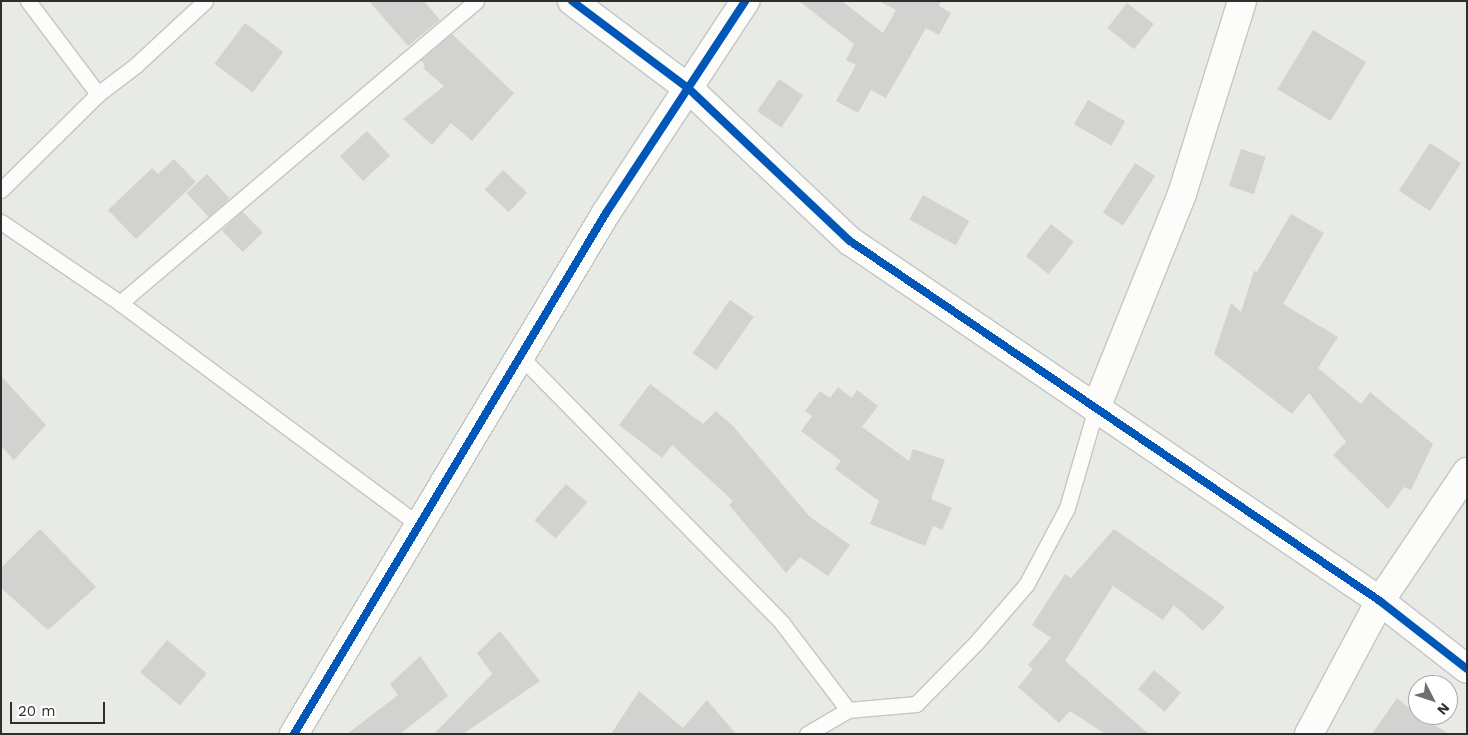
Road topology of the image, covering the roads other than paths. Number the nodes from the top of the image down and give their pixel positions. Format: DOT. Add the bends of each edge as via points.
graph roads {
  1 [pos="28,1"];
  2 [pos="205,1"];
  3 [pos="476,1"];
  4 [pos="572,1"];
  5 [pos="745,1"];
  6 [pos="1242,1"];
  7 [pos="688,88"];
  8 [pos="98,94"];
  9 [pos="1,190"];
  10 [pos="1,222"];
  11 [pos="120,303"];
  12 [pos="522,358"];
  13 [pos="1096,408"];
  14 [pos="1467,472"];
  15 [pos="420,525"];
  16 [pos="1380,601"];
  17 [pos="1467,669"];
  18 [pos="848,710"];
  19 [pos="294,734"];
  20 [pos="807,734"];
  21 [pos="1309,734"];
  1 -- 8 [label="lane"];
  2 -- 8 [label="lane" via="136,65"];
  3 -- 11 [label="lane"];
  4 -- 7 [label="street"];
  5 -- 7 [label="street"];
  6 -- 13 [label="street" via="1182,194"];
  7 -- 12 [label="street" via="606,213"];
  7 -- 13 [label="street" via="850,241"];
  8 -- 9 [label="lane"];
  10 -- 11 [label="lane"];
  11 -- 15 [label="lane"];
  12 -- 15 [label="street"];
  12 -- 18 [label="lane" via="782,622"];
  13 -- 16 [label="street"];
  13 -- 18 [label="lane" via="1067,508 1026,585 975,644 916,704"];
  14 -- 16 [label="street"];
  15 -- 19 [label="street"];
  16 -- 17 [label="street"];
  16 -- 21 [label="street"];
  18 -- 20 [label="lane"];
}
